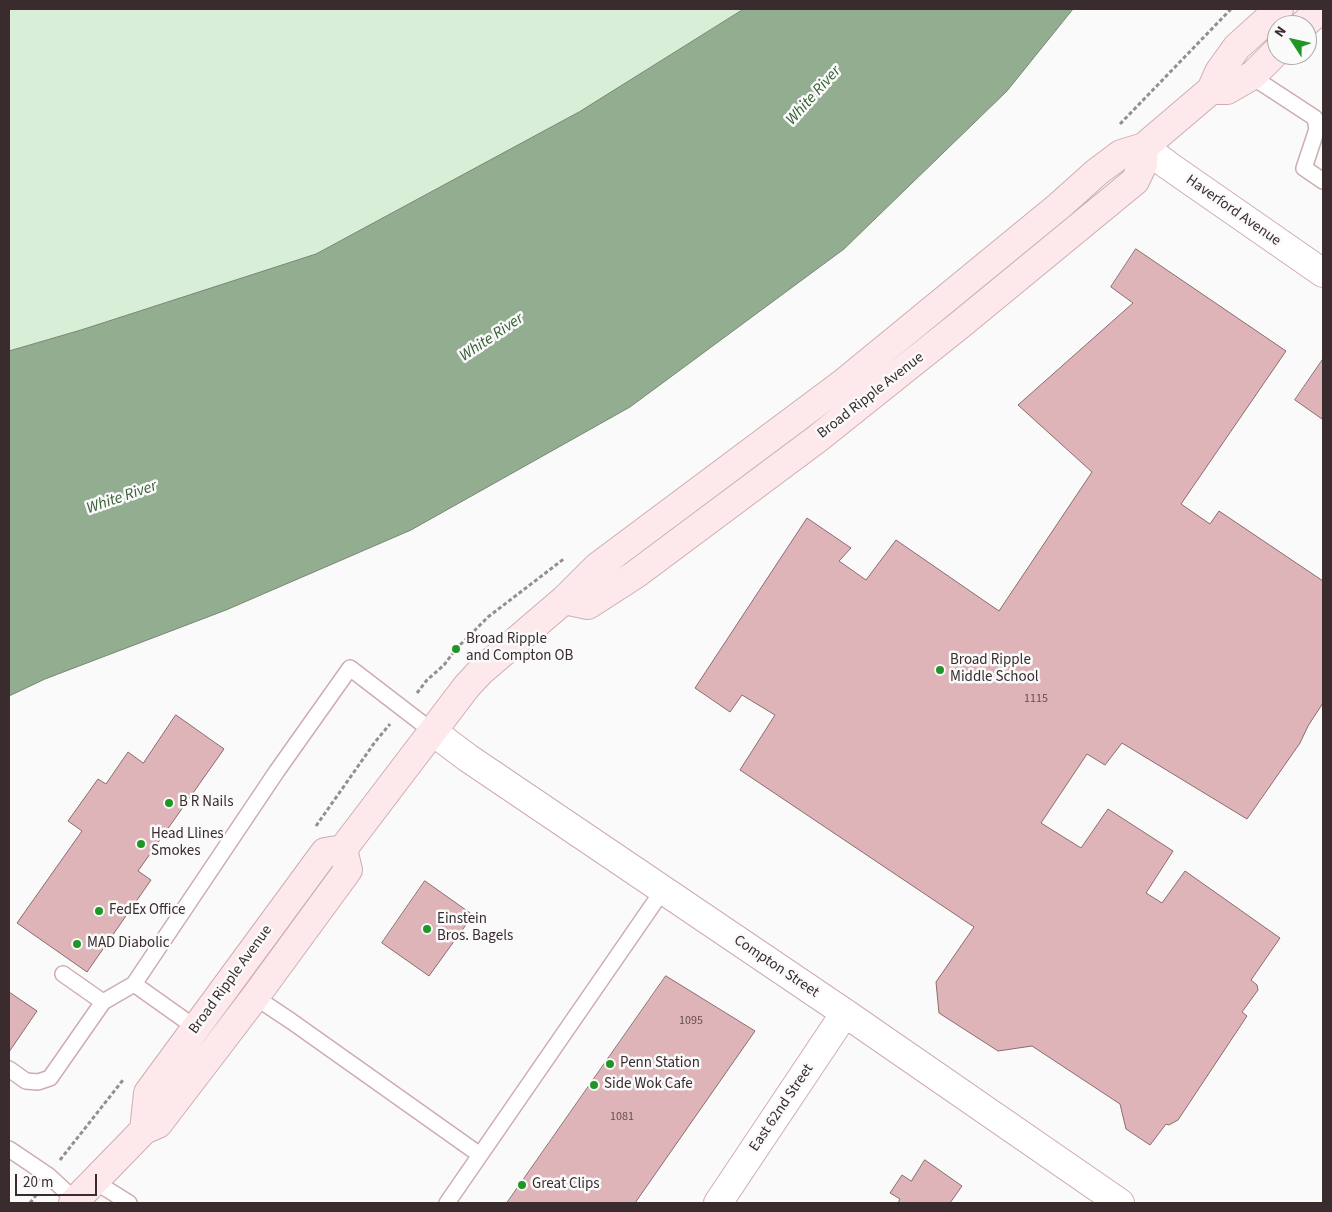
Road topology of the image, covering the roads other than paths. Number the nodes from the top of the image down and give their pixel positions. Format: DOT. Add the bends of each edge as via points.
graph roads {
  1 [pos="1279,9"];
  2 [pos="1267,61"];
  3 [pos="1253,75"];
  4 [pos="1211,90"];
  5 [pos="1320,124"];
  6 [pos="1144,146"];
  7 [pos="1323,182"];
  8 [pos="1323,273"];
  9 [pos="432,731"];
  10 [pos="343,849"];
  11 [pos="663,890"];
  12 [pos="62,974"];
  13 [pos="134,984"];
  14 [pos="254,997"];
  15 [pos="104,1002"];
  16 [pos="845,1013"];
  17 [pos="196,1028"];
  18 [pos="9,1069"];
  19 [pos="144,1130"];
  20 [pos="9,1149"];
  21 [pos="480,1155"];
  22 [pos="94,1181"];
  23 [pos="74,1202"];
  24 [pos="129,1203"];
  25 [pos="447,1203"];
  26 [pos="718,1203"];
  27 [pos="1120,1203"];
  1 -- 4 [label="street, Broad Ripple Avenue" via="1237,47"];
  2 -- 3 [label="street, Broad Ripple Avenue"];
  3 -- 4 [label="street, Broad Ripple Avenue" via="1227,90"];
  3 -- 5 [label="lane"];
  4 -- 6 [label="street, Broad Ripple Avenue"];
  5 -- 7 [label="lane" via="1304,168"];
  6 -- 8 [label="street, Haverford Avenue"];
  6 -- 9 [label="street, Broad Ripple Avenue" via="1121,154 1097,172 842,384 597,567 564,600 481,671"];
  9 -- 10 [label="street, Broad Ripple Avenue"];
  9 -- 11 [label="street, Compton Street"];
  9 -- 13 [label="lane" via="350,668"];
  10 -- 14 [label="street, Broad Ripple Avenue" via="348,870"];
  10 -- 17 [label="street, Broad Ripple Avenue" via="325,852"];
  11 -- 16 [label="street, Compton Street"];
  11 -- 21 [label="lane"];
  12 -- 15 [label="lane"];
  13 -- 15 [label="lane"];
  13 -- 17 [label="lane"];
  14 -- 19 [label="street, Broad Ripple Avenue" via="158,1124"];
  14 -- 21 [label="lane"];
  15 -- 18 [label="lane" via="50,1078 26,1081"];
  16 -- 26 [label="street, East 62nd Street"];
  16 -- 27 [label="street, Compton Street"];
  17 -- 19 [label="street, Broad Ripple Avenue" via="148,1093"];
  19 -- 22 [label="street, Broad Ripple Avenue"];
  20 -- 23 [label="lane" via="49,1176"];
  21 -- 25 [label="lane"];
  22 -- 23 [label="street, Broad Ripple Avenue"];
  22 -- 24 [label="lane"];
}
